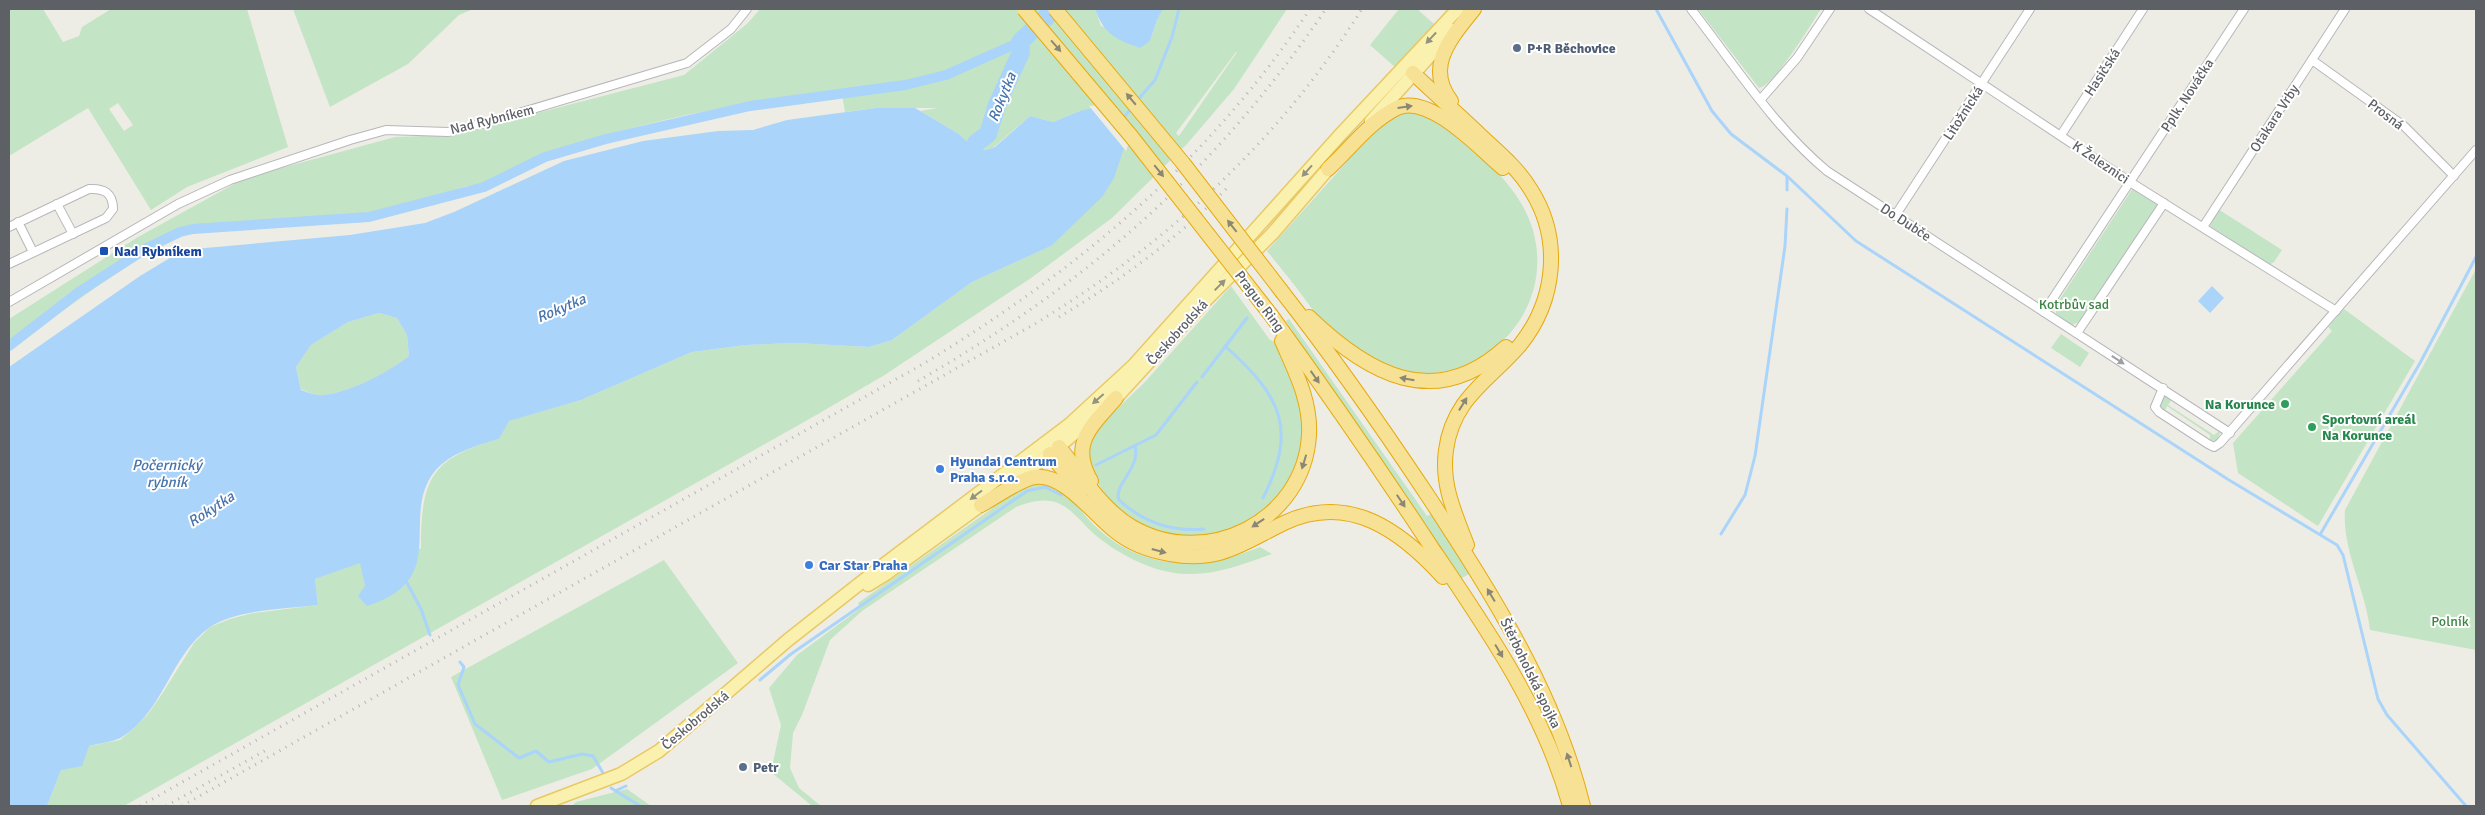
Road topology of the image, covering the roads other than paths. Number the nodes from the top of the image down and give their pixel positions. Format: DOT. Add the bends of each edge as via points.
graph roads {
  1 [pos="747,9"];
  2 [pos="1024,9"];
  3 [pos="1054,9"];
  4 [pos="1458,9"];
  5 [pos="1474,9"];
  6 [pos="1691,9"];
  7 [pos="1830,9"];
  8 [pos="1869,9"];
  9 [pos="2030,9"];
  10 [pos="2143,9"];
  11 [pos="2244,9"];
  12 [pos="2346,9"];
  13 [pos="2312,60"];
  14 [pos="1406,72"];
  15 [pos="1983,83"];
  16 [pos="1761,99"];
  17 [pos="1477,132"];
  18 [pos="2061,135"];
  19 [pos="2476,150"];
  20 [pos="1328,169"];
  21 [pos="1506,170"];
  22 [pos="2454,176"];
  23 [pos="2130,182"];
  24 [pos="2164,203"];
  25 [pos="57,204"];
  26 [pos="1895,216"];
  27 [pos="18,222"];
  28 [pos="9,227"];
  29 [pos="2203,227"];
  30 [pos="73,234"];
  31 [pos="33,252"];
  32 [pos="9,264"];
  33 [pos="9,302"];
  34 [pos="1296,307"];
  35 [pos="2044,312"];
  36 [pos="2336,312"];
  37 [pos="1274,321"];
  38 [pos="2078,334"];
  39 [pos="2163,388"];
  40 [pos="1116,398"];
  41 [pos="2230,433"];
  42 [pos="1051,446"];
  43 [pos="981,505"];
  44 [pos="1112,513"];
  45 [pos="1115,531"];
  46 [pos="1479,573"];
  47 [pos="835,605"];
  48 [pos="1474,609"];
  49 [pos="537,806"];
  50 [pos="1570,806"];
  51 [pos="1583,806"];
  1 -- 33 [label="street, Nad Rybníkem" via="731,29 687,63 448,132 386,130 230,180 154,217"];
  2 -- 37 [label="highway, Prague Ring, one-way, bridge" via="1132,136"];
  34 -- 3 [label="highway, Prague Ring, one-way, bridge" via="1177,155"];
  4 -- 14 [label="main road, Českobrodská, one-way"];
  5 -- 14 [label="main road, Českobrodská"];
  5 -- 17 [label="highway" via="1447,45 1439,74 1446,94"];
  6 -- 16 [label="street, Do Dubče"];
  7 -- 16 [label="street" via="1797,58"];
  8 -- 15 [label="street, K Železnici"];
  9 -- 15 [label="street, Litožnická"];
  10 -- 18 [label="street, Hasičská"];
  11 -- 23 [label="street, Pplk. Nováčka"];
  12 -- 13 [label="street, Otakara Vrby"];
  13 -- 22 [label="street, Prosná" via="2404,126"];
  13 -- 29 [label="street, Otakara Vrby"];
  14 -- 17 [label="highway"];
  14 -- 20 [label="main road, Českobrodská"];
  14 -- 21 [label="highway"];
  14 -- 42 [label="main road, Českobrodská, one-way" via="1134,366"];
  15 -- 18 [label="street, K Železnici"];
  15 -- 26 [label="street, Litožnická"];
  16 -- 26 [label="street, Do Dubče" via="1814,161"];
  46 -- 17 [label="highway, one-way" via="1448,493 1445,461 1449,437 1456,416 1469,394 1514,350 1536,322 1546,296 1552,260 1546,222 1534,195 1514,168"];
  18 -- 23 [label="street, K Železnici"];
  19 -- 22 [label="street"];
  20 -- 21 [label="highway, one-way" via="1383,117 1396,108 1409,106 1423,108 1444,118"];
  40 -- 20 [label="main road, Českobrodská, one-way" via="1202,303 1272,234"];
  21 -- 34 [label="highway, one-way" via="1525,196 1537,222 1542,244 1542,273 1528,319 1513,340 1493,358 1472,370 1447,378 1428,381 1404,379 1358,359"];
  22 -- 36 [label="street"];
  23 -- 24 [label="street, K Železnici"];
  23 -- 35 [label="street, Pplk. Nováčka"];
  24 -- 29 [label="street, K Železnici"];
  24 -- 38 [label="street"];
  25 -- 27 [label="street"];
  25 -- 30 [label="street"];
  25 -- 30 [label="street" via="89,189 99,188 113,200 114,209 106,218"];
  26 -- 35 [label="street, Do Dubče"];
  27 -- 28 [label="street"];
  27 -- 31 [label="street"];
  29 -- 36 [label="street, K Železnici"];
  30 -- 31 [label="street"];
  31 -- 32 [label="street"];
  34 -- 46 [label="highway, Prague Ring"];
  35 -- 38 [label="street, Do Dubče"];
  36 -- 41 [label="street"];
  37 -- 44 [label="highway, one-way" via="1303,392 1309,421 1304,465 1280,504 1266,518 1243,532 1221,540 1198,543 1155,538"];
  37 -- 48 [label="highway, Prague Ring, one-way"];
  38 -- 39 [label="street, Do Dubče, one-way"];
  39 -- 41 [label="street, Do Dubče"];
  39 -- 41 [label="street" via="2155,403 2159,412 2214,447"];
  40 -- 42 [label="main road, Českobrodská"];
  40 -- 44 [label="highway" via="1088,431 1081,450 1089,477"];
  42 -- 43 [label="main road, Českobrodská"];
  42 -- 44 [label="highway"];
  42 -- 45 [label="highway"];
  42 -- 47 [label="main road, Českobrodská, one-way" via="882,566"];
  43 -- 45 [label="highway" via="1029,479 1049,478 1063,484"];
  43 -- 47 [label="main road, Českobrodská" via="886,574"];
  45 -- 48 [label="highway, one-way" via="1157,551 1196,556 1234,549 1300,517 1323,512 1349,514 1383,526 1408,541"];
  51 -- 46 [label="highway, Štěrboholská spojka, one-way" via="1540,684"];
  47 -- 49 [label="main road, Českobrodská" via="788,640 652,756 605,781"];
  48 -- 50 [label="highway, Štěrboholská spojka, one-way" via="1534,713 1558,765"];
}
